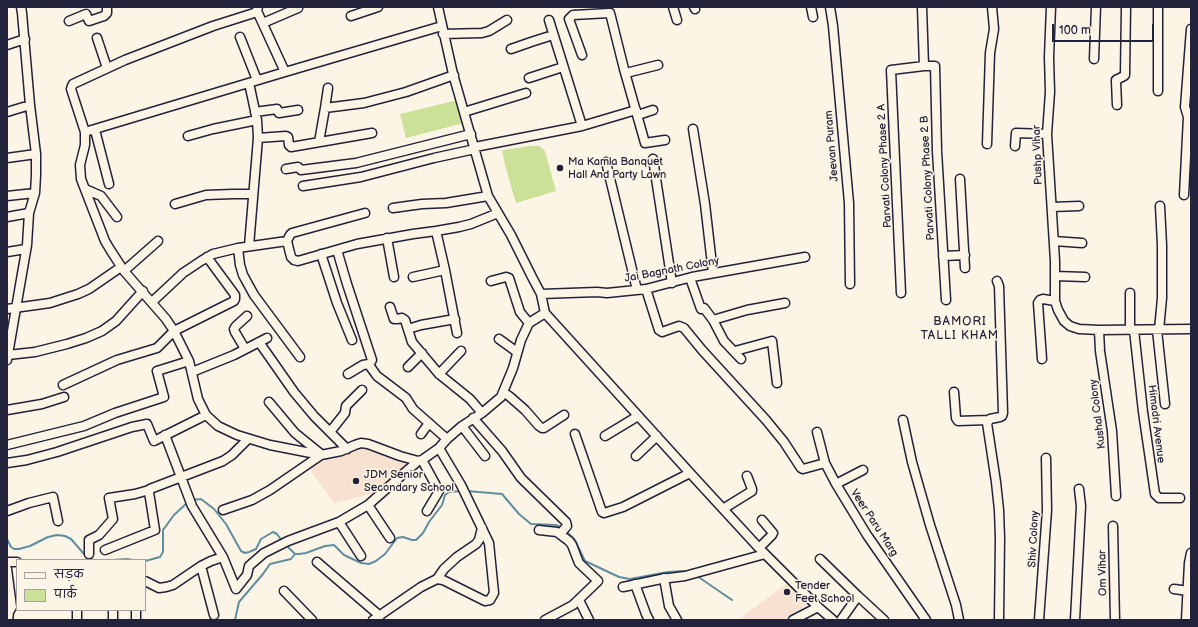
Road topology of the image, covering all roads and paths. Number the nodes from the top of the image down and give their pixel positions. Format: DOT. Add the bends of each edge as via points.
graph roads {
  1 [pos="20,7"];
  2 [pos="107,7"];
  3 [pos="378,7"];
  4 [pos="438,7"];
  5 [pos="674,7"];
  6 [pos="811,7"];
  7 [pos="830,7"];
  8 [pos="922,7"];
  9 [pos="992,7"];
  10 [pos="1051,7"];
  11 [pos="1096,7"];
  12 [pos="1126,7"];
  13 [pos="1158,7"];
  14 [pos="258,8"];
  15 [pos="298,8"];
  16 [pos="352,16"];
  17 [pos="813,17"];
  18 [pos="69,20"];
  19 [pos="507,20"];
  20 [pos="549,20"];
  21 [pos="677,20"];
  22 [pos="263,22"];
  23 [pos="1191,29"];
  24 [pos="442,30"];
  25 [pos="554,35"];
  26 [pos="240,37"];
  27 [pos="97,38"];
  28 [pos="25,39"];
  29 [pos="7,45"];
  30 [pos="511,49"];
  31 [pos="582,55"];
  32 [pos="1094,59"];
  33 [pos="658,65"];
  34 [pos="924,66"];
  35 [pos="564,67"];
  36 [pos="107,68"];
  37 [pos="285,72"];
  38 [pos="626,74"];
  39 [pos="454,75"];
  40 [pos="530,78"];
  41 [pos="253,82"];
  42 [pos="328,88"];
  43 [pos="1158,91"];
  44 [pos="526,93"];
  45 [pos="30,105"];
  46 [pos="1117,105"];
  47 [pos="325,108"];
  48 [pos="298,110"];
  49 [pos="653,110"];
  50 [pos="7,112"];
  51 [pos="464,112"];
  52 [pos="637,113"];
  53 [pos="256,116"];
  54 [pos="582,126"];
  55 [pos="693,129"];
  56 [pos="95,130"];
  57 [pos="85,132"];
  58 [pos="372,133"];
  59 [pos="471,134"];
  60 [pos="1048,134"];
  61 [pos="188,136"];
  62 [pos="258,138"];
  63 [pos="665,140"];
  64 [pos="320,142"];
  65 [pos="987,144"];
  66 [pos="1014,146"];
  67 [pos="475,148"];
  68 [pos="36,154"];
  69 [pos="7,158"];
  70 [pos="653,159"];
  71 [pos="606,162"];
  72 [pos="286,169"];
  73 [pos="960,180"];
  74 [pos="109,184"];
  75 [pos="303,186"];
  76 [pos="85,189"];
  77 [pos="35,193"];
  78 [pos="253,194"];
  79 [pos="1184,195"];
  80 [pos="7,196"];
  81 [pos="488,196"];
  82 [pos="175,204"];
  83 [pos="1079,206"];
  84 [pos="1160,206"];
  85 [pos="393,208"];
  86 [pos="1052,208"];
  87 [pos="498,212"];
  88 [pos="29,213"];
  89 [pos="365,213"];
  90 [pos="7,217"];
  91 [pos="117,217"];
  92 [pos="436,232"];
  93 [pos="387,238"];
  94 [pos="158,241"];
  95 [pos="1054,241"];
  96 [pos="287,242"];
  97 [pos="1082,243"];
  98 [pos="249,246"];
  99 [pos="238,248"];
  100 [pos="26,249"];
  101 [pos="337,250"];
  102 [pos="7,252"];
  103 [pos="322,254"];
  104 [pos="965,255"];
  105 [pos="943,256"];
  106 [pos="208,257"];
  107 [pos="805,257"];
  108 [pos="965,268"];
  109 [pos="123,269"];
  110 [pos="445,270"];
  111 [pos="713,273"];
  112 [pos="1055,276"];
  113 [pos="394,277"];
  114 [pos="413,277"];
  115 [pos="1084,277"];
  116 [pos="690,278"];
  117 [pos="491,281"];
  118 [pos="997,281"];
  119 [pos="672,283"];
  120 [pos="850,284"];
  121 [pos="641,289"];
  122 [pos="143,291"];
  123 [pos="901,293"];
  124 [pos="1130,293"];
  125 [pos="541,294"];
  126 [pos="946,300"];
  127 [pos="1055,301"];
  128 [pos="152,302"];
  129 [pos="785,303"];
  130 [pos="390,307"];
  131 [pos="16,308"];
  132 [pos="7,309"];
  133 [pos="545,313"];
  134 [pos="247,316"];
  135 [pos="454,319"];
  136 [pos="713,320"];
  137 [pos="529,323"];
  138 [pos="408,329"];
  139 [pos="1191,329"];
  140 [pos="174,330"];
  141 [pos="1099,330"];
  142 [pos="1132,330"];
  143 [pos="1158,330"];
  144 [pos="457,333"];
  145 [pos="267,338"];
  146 [pos="499,339"];
  147 [pos="352,340"];
  148 [pos="259,342"];
  149 [pos="245,349"];
  150 [pos="460,351"];
  151 [pos="735,351"];
  152 [pos="517,352"];
  153 [pos="422,353"];
  154 [pos="7,357"];
  155 [pos="300,357"];
  156 [pos="741,359"];
  157 [pos="1042,359"];
  158 [pos="189,362"];
  159 [pos="369,364"];
  160 [pos="408,367"];
  161 [pos="192,372"];
  162 [pos="348,374"];
  163 [pos="439,374"];
  164 [pos="777,383"];
  165 [pos="63,385"];
  166 [pos="362,390"];
  167 [pos="503,392"];
  168 [pos="954,392"];
  169 [pos="64,397"];
  170 [pos="269,402"];
  171 [pos="1165,404"];
  172 [pos="7,410"];
  173 [pos="482,413"];
  174 [pos="206,415"];
  175 [pos="564,415"];
  176 [pos="638,416"];
  177 [pos="473,418"];
  178 [pos="903,420"];
  179 [pos="988,420"];
  180 [pos="429,423"];
  181 [pos="462,426"];
  182 [pos="330,432"];
  183 [pos="817,432"];
  184 [pos="421,434"];
  185 [pos="575,434"];
  186 [pos="165,435"];
  187 [pos="605,436"];
  188 [pos="657,436"];
  189 [pos="248,439"];
  190 [pos="447,439"];
  191 [pos="7,445"];
  192 [pos="439,448"];
  193 [pos="348,449"];
  194 [pos="321,455"];
  195 [pos="485,456"];
  196 [pos="636,456"];
  197 [pos="1046,458"];
  198 [pos="420,461"];
  199 [pos="7,463"];
  200 [pos="825,463"];
  201 [pos="863,470"];
  202 [pos="690,474"];
  203 [pos="747,476"];
  204 [pos="182,478"];
  205 [pos="836,484"];
  206 [pos="1080,489"];
  207 [pos="149,490"];
  208 [pos="1116,496"];
  209 [pos="1180,498"];
  210 [pos="368,505"];
  211 [pos="723,509"];
  212 [pos="223,510"];
  213 [pos="7,511"];
  214 [pos="427,511"];
  215 [pos="762,520"];
  216 [pos="58,521"];
  217 [pos="339,522"];
  218 [pos="1113,526"];
  219 [pos="482,528"];
  220 [pos="539,530"];
  221 [pos="562,531"];
  222 [pos="390,538"];
  223 [pos="105,550"];
  224 [pos="762,551"];
  225 [pos="1191,553"];
  226 [pos="89,554"];
  227 [pos="361,556"];
  228 [pos="223,557"];
  229 [pos="820,559"];
  230 [pos="317,562"];
  231 [pos="201,566"];
  232 [pos="7,569"];
  233 [pos="664,578"];
  234 [pos="436,579"];
  235 [pos="146,582"];
  236 [pos="636,584"];
  237 [pos="623,586"];
  238 [pos="1174,589"];
  239 [pos="284,590"];
  240 [pos="1188,591"];
  241 [pos="858,596"];
  242 [pos="579,600"];
  243 [pos="818,607"];
  244 [pos="214,615"];
  245 [pos="381,617"];
  246 [pos="554,618"];
  247 [pos="8,620"];
  248 [pos="312,620"];
  249 [pos="545,620"];
  250 [pos="589,620"];
  251 [pos="649,620"];
  252 [pos="676,620"];
  253 [pos="793,620"];
  254 [pos="833,620"];
  255 [pos="841,620"];
  256 [pos="884,620"];
  257 [pos="926,620"];
  258 [pos="959,620"];
  259 [pos="998,620"];
  260 [pos="1040,620"];
  261 [pos="1075,620"];
  262 [pos="1115,620"];
  263 [pos="1186,620"];
  1 -- 28 [label="street"];
  2 -- 18 [label="street" via="107,14 104,16 89,21 86,14"];
  3 -- 16 [label="street"];
  4 -- 24 [label="street"];
  5 -- 21 [label="street"];
  6 -- 17 [label="street"];
  7 -- 120 [label="street, Jeevan Puram" via="849,203"];
  8 -- 34 [label="street"];
  9 -- 65 [label="street" via="994,30 990,53"];
  10 -- 60 [label="street, Pushp Vihar"];
  11 -- 32 [label="street"];
  12 -- 46 [label="street" via="1125,75 1116,80"];
  13 -- 43 [label="street"];
  14 -- 22 [label="street"];
  14 -- 36 [label="street"];
  15 -- 22 [label="street"];
  19 -- 24 [label="street" via="482,33"];
  20 -- 25 [label="street"];
  22 -- 37 [label="street"];
  23 -- 79 [label="street" via="1185,107 1188,117"];
  24 -- 37 [label="street"];
  24 -- 39 [label="street"];
  25 -- 30 [label="street"];
  25 -- 35 [label="street"];
  26 -- 41 [label="street"];
  27 -- 36 [label="street"];
  28 -- 29 [label="street"];
  28 -- 45 [label="street"];
  31 -- 38 [label="street" via="569,19 573,15 610,13"];
  33 -- 38 [label="street"];
  34 -- 105 [label="street, Parvati Colony Phase 2 B" via="935,66"];
  34 -- 123 [label="street, Parvati Colony Phase 2 A" via="891,70"];
  35 -- 40 [label="street"];
  35 -- 54 [label="street"];
  36 -- 57 [label="street" via="72,86"];
  37 -- 41 [label="street"];
  38 -- 52 [label="street"];
  39 -- 47 [label="street" via="364,103"];
  39 -- 51 [label="street"];
  41 -- 53 [label="street"];
  41 -- 56 [label="street"];
  42 -- 47 [label="street"];
  44 -- 51 [label="street"];
  45 -- 50 [label="street"];
  45 -- 68 [label="street"];
  47 -- 64 [label="street"];
  48 -- 53 [label="street" via="279,113 277,109"];
  49 -- 52 [label="street"];
  51 -- 59 [label="street"];
  52 -- 54 [label="street"];
  52 -- 63 [label="street" via="645,143"];
  53 -- 61 [label="street"];
  53 -- 62 [label="street"];
  54 -- 67 [label="street"];
  55 -- 111 [label="street"];
  56 -- 57 [label="street"];
  56 -- 74 [label="street"];
  57 -- 76 [label="street" via="80,172"];
  58 -- 64 [label="street"];
  59 -- 67 [label="street"];
  59 -- 72 [label="street" via="356,163 301,170 298,167"];
  60 -- 66 [label="street" via="1016,133"];
  60 -- 86 [label="street, Pushp Vihar"];
  62 -- 64 [label="street" via="286,136 291,146"];
  62 -- 78 [label="street"];
  67 -- 75 [label="street" via="361,177"];
  67 -- 81 [label="street"];
  68 -- 69 [label="street"];
  68 -- 77 [label="street"];
  70 -- 119 [label="street"];
  71 -- 121 [label="street"];
  73 -- 104 [label="street"];
  76 -- 91 [label="street" via="101,196"];
  76 -- 109 [label="street" via="105,241"];
  77 -- 80 [label="street"];
  77 -- 88 [label="street"];
  78 -- 82 [label="street" via="206,196"];
  78 -- 98 [label="street"];
  81 -- 85 [label="street"];
  81 -- 87 [label="street"];
  83 -- 86 [label="street"];
  84 -- 143 [label="street" via="1162,291"];
  86 -- 95 [label="street, Pushp Vihar"];
  87 -- 92 [label="street" via="471,224"];
  87 -- 125 [label="street"];
  88 -- 90 [label="street"];
  88 -- 100 [label="street"];
  89 -- 96 [label="street" via="292,233"];
  92 -- 93 [label="street"];
  92 -- 110 [label="street"];
  93 -- 101 [label="street"];
  93 -- 113 [label="street"];
  94 -- 109 [label="street"];
  95 -- 97 [label="street"];
  95 -- 112 [label="street, Pushp Vihar"];
  96 -- 98 [label="street"];
  96 -- 103 [label="street" via="294,260"];
  98 -- 99 [label="street"];
  99 -- 106 [label="street"];
  99 -- 155 [label="street" via="243,275 254,295"];
  100 -- 102 [label="street"];
  100 -- 131 [label="street"];
  101 -- 103 [label="street"];
  101 -- 159 [label="street" via="372,360"];
  103 -- 147 [label="street"];
  104 -- 105 [label="street"];
  104 -- 108 [label="street"];
  105 -- 126 [label="street, Parvati Colony Phase 2 B"];
  106 -- 128 [label="street" via="183,273"];
  106 -- 140 [label="street" via="235,295 234,301"];
  107 -- 111 [label="street, Jai Bagnath Colony"];
  109 -- 122 [label="street"];
  109 -- 131 [label="street" via="78,294 50,303"];
  110 -- 114 [label="street"];
  110 -- 135 [label="street"];
  111 -- 116 [label="street, Jai Bagnath Colony"];
  112 -- 115 [label="street"];
  112 -- 127 [label="street, Pushp Vihar"];
  116 -- 119 [label="street, Jai Bagnath Colony"];
  116 -- 136 [label="street" via="701,309 704,308"];
  117 -- 137 [label="street" via="509,278 520,312"];
  118 -- 179 [label="street" via="1003,413 1000,417"];
  119 -- 121 [label="street, Jai Bagnath Colony"];
  121 -- 125 [label="street, Jai Bagnath Colony" via="606,293"];
  121 -- 200 [label="street" via="659,330 662,332 679,326 684,328 784,442 801,468"];
  122 -- 128 [label="street"];
  122 -- 154 [label="street" via="116,321 102,331 67,344"];
  124 -- 142 [label="street, Himadri Avenue"];
  125 -- 133 [label="street"];
  127 -- 141 [label="street" via="1064,321 1070,326"];
  127 -- 157 [label="street" via="1042,299 1038,303"];
  128 -- 140 [label="street"];
  129 -- 136 [label="street"];
  130 -- 138 [label="street" via="394,319 404,318"];
  131 -- 132 [label="street"];
  131 -- 154 [label="street"];
  133 -- 137 [label="street"];
  133 -- 176 [label="street"];
  134 -- 149 [label="street" via="234,329"];
  135 -- 138 [label="street" via="421,324"];
  135 -- 144 [label="street"];
  136 -- 151 [label="street" via="724,341"];
  137 -- 152 [label="street"];
  138 -- 153 [label="street" via="412,342"];
  139 -- 143 [label="street"];
  140 -- 158 [label="street"];
  140 -- 165 [label="street" via="157,348 117,360"];
  141 -- 142 [label="street"];
  141 -- 208 [label="street, Kushal Colony" via="1112,431"];
  142 -- 143 [label="street"];
  142 -- 209 [label="street, Himadri Avenue" via="1155,494 1160,498"];
  143 -- 171 [label="street"];
  145 -- 148 [label="street"];
  146 -- 152 [label="street"];
  148 -- 149 [label="street"];
  148 -- 182 [label="street" via="294,392"];
  149 -- 161 [label="street"];
  150 -- 163 [label="street"];
  151 -- 156 [label="street"];
  151 -- 164 [label="street" via="772,341"];
  152 -- 167 [label="street"];
  153 -- 160 [label="street"];
  153 -- 163 [label="street"];
  158 -- 161 [label="street"];
  158 -- 191 [label="street" via="157,371 164,397 84,426"];
  159 -- 162 [label="street"];
  159 -- 180 [label="street" via="377,376 406,398 413,409"];
  161 -- 174 [label="street" via="198,399"];
  163 -- 173 [label="street" via="470,399"];
  166 -- 182 [label="street" via="346,406 345,413"];
  167 -- 173 [label="street" via="501,397"];
  167 -- 175 [label="street" via="542,428"];
  168 -- 179 [label="street" via="958,421"];
  169 -- 172 [label="street"];
  170 -- 194 [label="street" via="295,433"];
  173 -- 177 [label="street"];
  174 -- 186 [label="street"];
  174 -- 189 [label="street" via="218,426"];
  176 -- 187 [label="street"];
  176 -- 188 [label="street"];
  177 -- 181 [label="street"];
  177 -- 221 [label="street" via="502,451 521,478 566,522"];
  178 -- 258 [label="street" via="912,462"];
  179 -- 259 [label="street" via="999,517"];
  180 -- 184 [label="street"];
  180 -- 190 [label="street"];
  181 -- 190 [label="street"];
  181 -- 195 [label="street"];
  182 -- 193 [label="street"];
  183 -- 200 [label="street, Veer Paru Marg"];
  185 -- 202 [label="street" via="604,513 623,507"];
  186 -- 199 [label="street" via="154,441 147,424 57,452"];
  186 -- 204 [label="street"];
  188 -- 196 [label="street"];
  188 -- 202 [label="street"];
  189 -- 194 [label="street"];
  189 -- 204 [label="street" via="223,461"];
  190 -- 192 [label="street"];
  192 -- 198 [label="street"];
  192 -- 219 [label="street"];
  193 -- 194 [label="street"];
  193 -- 198 [label="street" via="355,444 368,444"];
  194 -- 212 [label="street" via="270,490 252,500"];
  197 -- 260 [label="street, Shiv Colony" via="1047,510"];
  198 -- 210 [label="street"];
  198 -- 214 [label="street" via="438,491"];
  200 -- 205 [label="street, Veer Paru Marg"];
  201 -- 205 [label="street"];
  202 -- 211 [label="street"];
  203 -- 211 [label="street" via="751,493"];
  204 -- 207 [label="street"];
  204 -- 228 [label="street" via="192,506"];
  205 -- 257 [label="street, Veer Paru Marg" via="867,535"];
  206 -- 261 [label="street"];
  207 -- 223 [label="street" via="155,530"];
  207 -- 226 [label="street" via="110,498 112,519 98,535 89,540"];
  210 -- 217 [label="street"];
  210 -- 222 [label="street"];
  211 -- 224 [label="street"];
  213 -- 216 [label="street" via="53,497"];
  215 -- 224 [label="street" via="773,534"];
  217 -- 227 [label="street"];
  217 -- 228 [label="street" via="285,542 264,553 249,566 247,575 236,589"];
  218 -- 262 [label="street, Om Vihar"];
  219 -- 234 [label="street" via="476,544 457,557"];
  219 -- 234 [label="street" via="491,549 494,591 490,600 485,601"];
  220 -- 221 [label="street"];
  221 -- 242 [label="street" via="572,545 579,563 598,581"];
  224 -- 233 [label="street" via="684,576"];
  224 -- 243 [label="street"];
  225 -- 240 [label="street"];
  228 -- 231 [label="street"];
  229 -- 241 [label="street"];
  230 -- 245 [label="street"];
  231 -- 235 [label="street" via="166,587 159,588"];
  231 -- 244 [label="street"];
  232 -- 247 [label="street" via="12,607"];
  233 -- 236 [label="street"];
  233 -- 252 [label="street"];
  234 -- 245 [label="street"];
  236 -- 237 [label="street"];
  236 -- 251 [label="street"];
  238 -- 240 [label="street"];
  239 -- 248 [label="street"];
  240 -- 263 [label="street"];
  241 -- 255 [label="street"];
  241 -- 256 [label="street"];
  242 -- 246 [label="street"];
  242 -- 250 [label="street"];
  243 -- 253 [label="street"];
  243 -- 254 [label="street"];
  246 -- 249 [label="street"];
}
